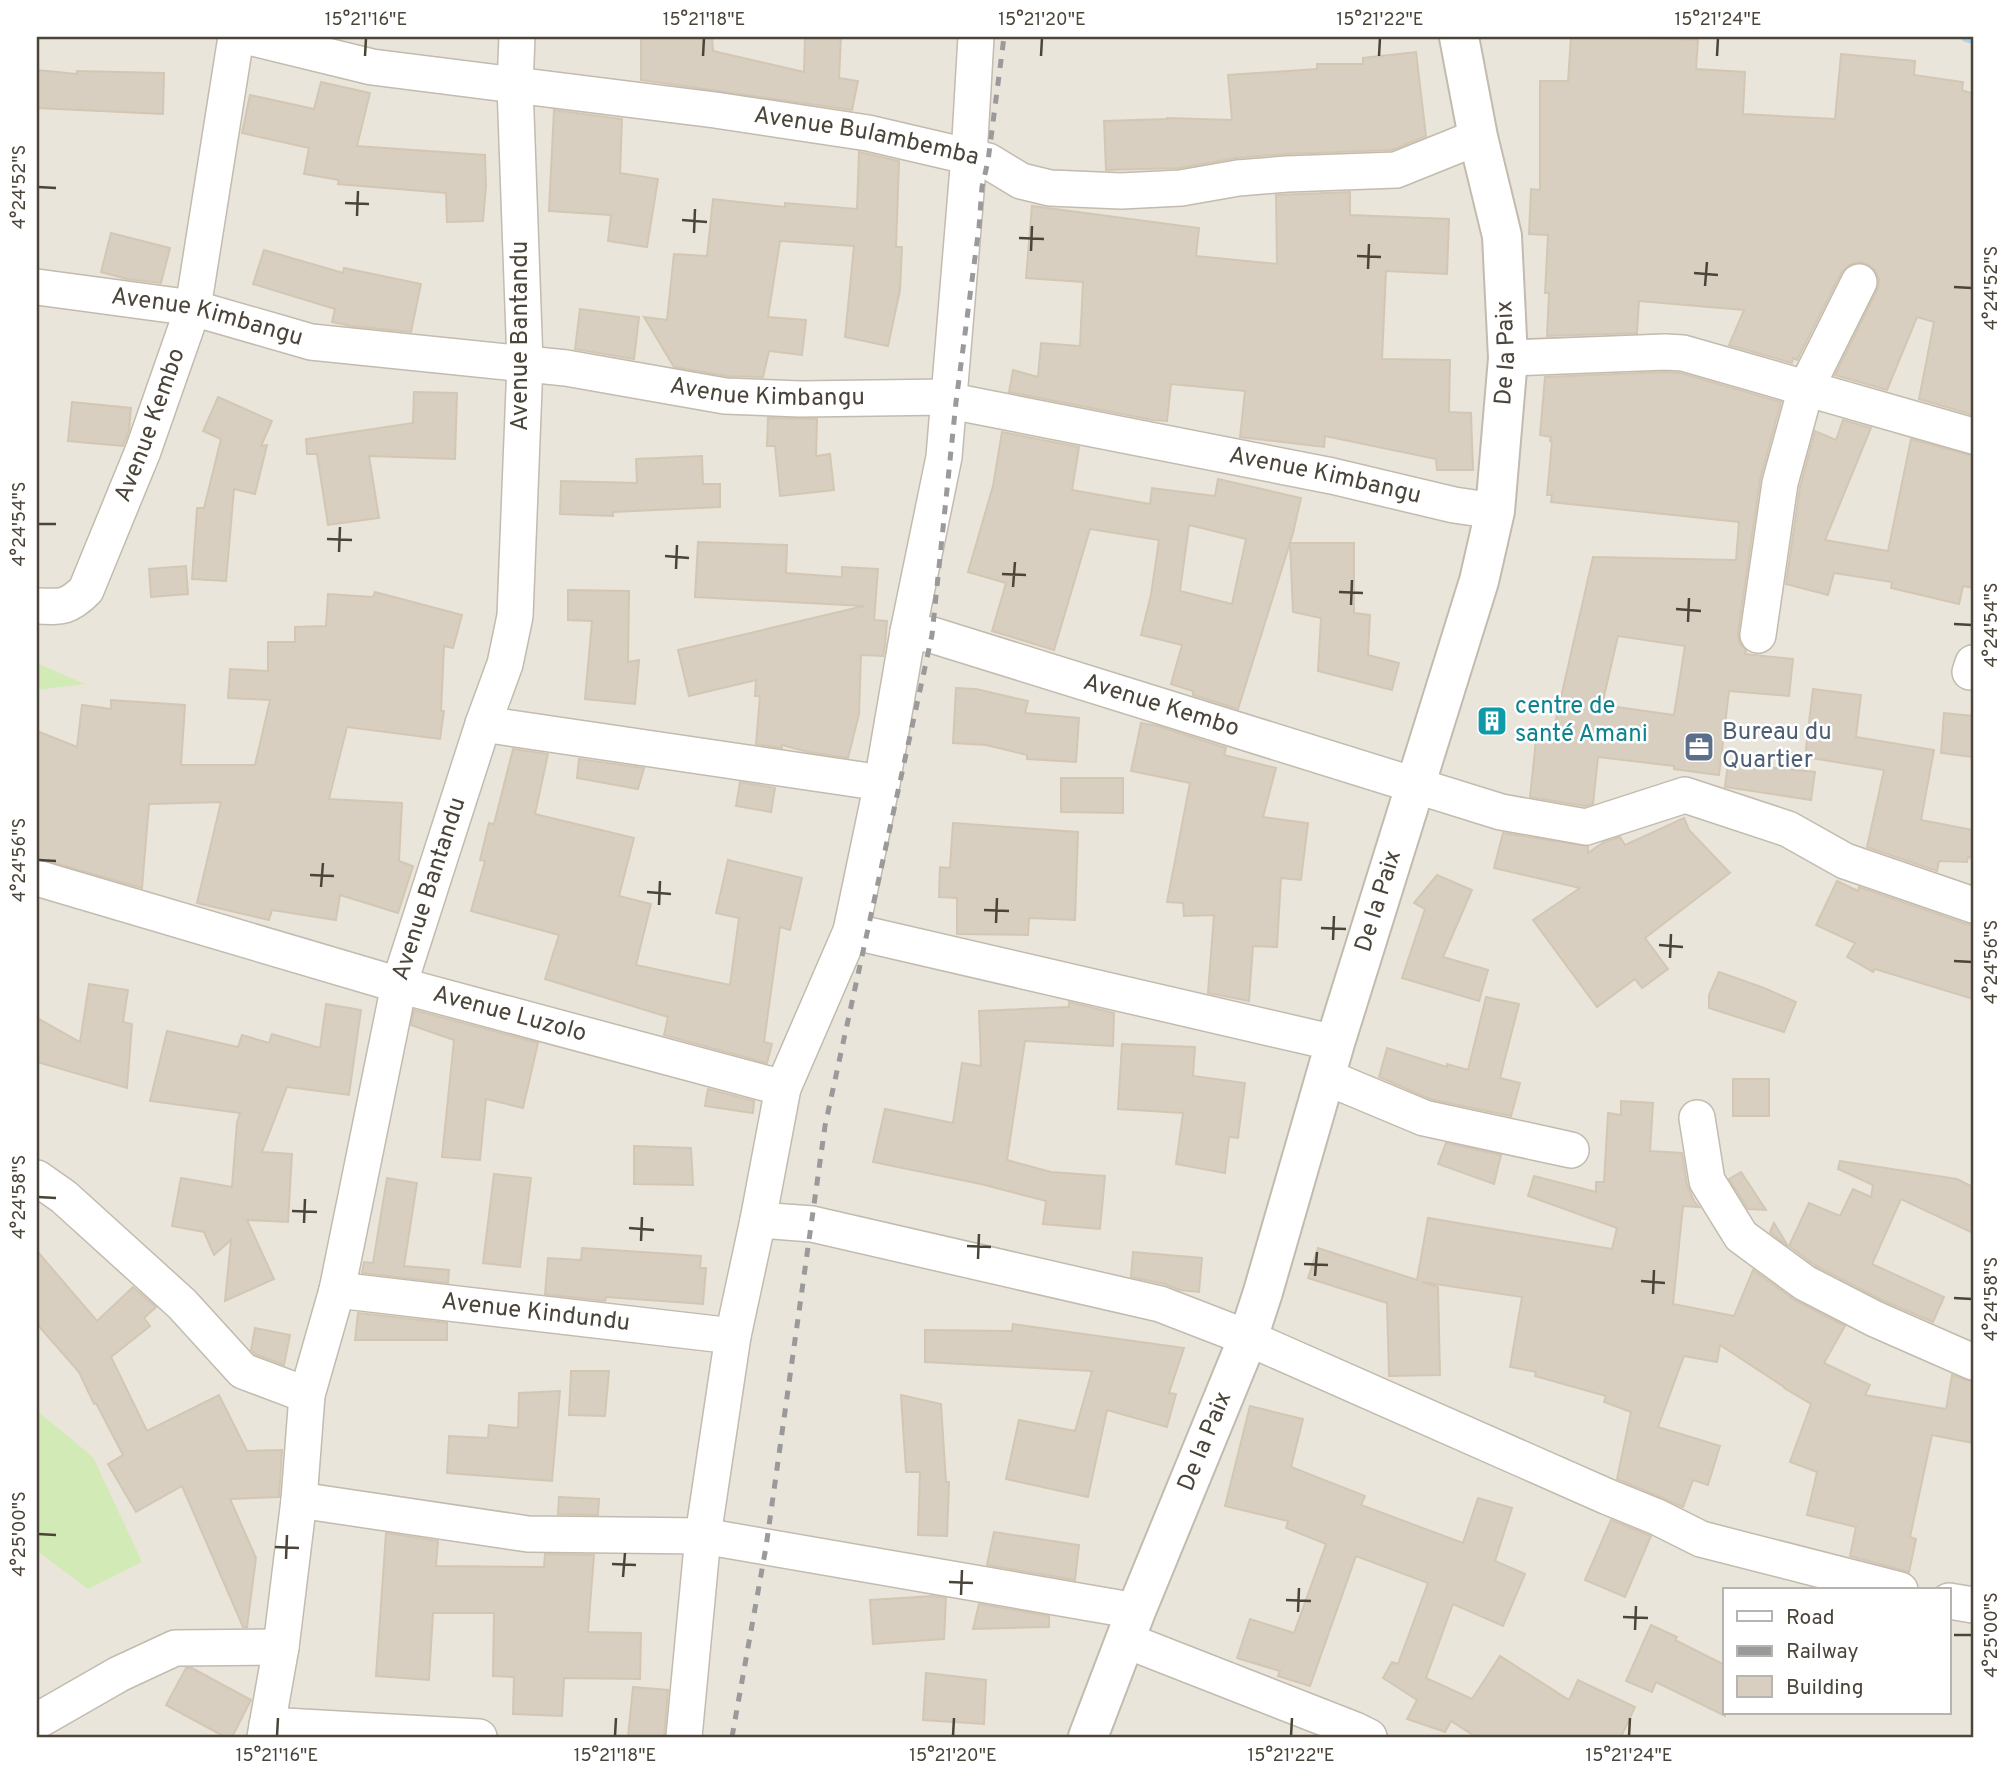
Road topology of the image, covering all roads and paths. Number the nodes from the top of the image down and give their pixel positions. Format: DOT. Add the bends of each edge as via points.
graph roads {
  1 [pos="236,37"];
  2 [pos="249,37"];
  3 [pos="517,37"];
  4 [pos="976,37"];
  5 [pos="1459,37"];
  6 [pos="515,86"];
  7 [pos="1478,137"];
  8 [pos="969,156"];
  9 [pos="1858,282"];
  10 [pos="37,287"];
  11 [pos="192,309"];
  12 [pos="1508,358"];
  13 [pos="525,363"];
  14 [pos="1806,388"];
  15 [pos="949,397"];
  16 [pos="1973,436"];
  17 [pos="1495,511"];
  18 [pos="37,606"];
  19 [pos="908,632"];
  20 [pos="1758,635"];
  21 [pos="483,724"];
  22 [pos="882,783"];
  23 [pos="1415,785"];
  24 [pos="37,878"];
  25 [pos="1973,905"];
  26 [pos="851,931"];
  27 [pos="399,985"];
  28 [pos="1331,1060"];
  29 [pos="783,1088"];
  30 [pos="1697,1118"];
  31 [pos="1572,1150"];
  32 [pos="37,1178"];
  33 [pos="758,1220"];
  34 [pos="337,1290"];
  35 [pos="733,1336"];
  36 [pos="1248,1338"];
  37 [pos="1973,1362"];
  38 [pos="307,1395"];
  39 [pos="299,1500"];
  40 [pos="703,1536"];
  41 [pos="1892,1588"];
  42 [pos="1951,1601"];
  43 [pos="1973,1605"];
  44 [pos="1131,1625"];
  45 [pos="281,1647"];
  46 [pos="37,1721"];
  47 [pos="266,1731"];
  48 [pos="479,1737"];
  49 [pos="684,1737"];
  50 [pos="1088,1737"];
  51 [pos="1369,1737"];
  1 -- 11 [label="street, Avenue Kembo"];
  2 -- 6 [label="street, Avenue Bulambemba" via="372,67"];
  3 -- 6 [label="street, Avenue Bantandu"];
  4 -- 8 [label="street"];
  5 -- 7 [label="street, De la Paix"];
  6 -- 8 [label="street, Avenue Bulambemba" via="868,133"];
  6 -- 13 [label="street, Avenue Bantandu"];
  7 -- 8 [label="street, Avenue Bulambemba" via="1396,170 1287,174 1121,191 1050,188 1021,181 988,161"];
  7 -- 12 [label="street, De la Paix" via="1502,236"];
  8 -- 15 [label="street"];
  9 -- 14 [label="street"];
  10 -- 11 [label="street, Avenue Kimbangu"];
  11 -- 13 [label="street, Avenue Kimbangu" via="311,342"];
  11 -- 18 [label="street, Avenue Kembo" via="143,451 86,590 74,602"];
  12 -- 14 [label="street" via="1683,353"];
  12 -- 17 [label="street, De la Paix"];
  13 -- 15 [label="street, Avenue Kimbangu" via="725,396"];
  13 -- 21 [label="street, Avenue Bantandu" via="515,616 505,664"];
  14 -- 16 [label="street"];
  14 -- 20 [label="street" via="1778,496"];
  15 -- 17 [label="street, Avenue Kimbangu"];
  15 -- 19 [label="street" via="944,457"];
  17 -- 23 [label="street, De la Paix" via="1479,581"];
  19 -- 22 [label="street"];
  19 -- 23 [label="street, Avenue Kembo" via="932,635"];
  21 -- 22 [label="street"];
  21 -- 27 [label="street, Avenue Bantandu"];
  22 -- 26 [label="street"];
  23 -- 25 [label="street, Avenue Kembo" via="1501,812 1586,827 1685,795 1788,829 1845,861"];
  23 -- 28 [label="street, De la Paix"];
  24 -- 27 [label="street, Avenue Luzolo"];
  26 -- 28 [label="street"];
  26 -- 29 [label="street"];
  27 -- 29 [label="street, Avenue Luzolo"];
  27 -- 34 [label="street, Avenue Bantandu"];
  28 -- 31 [label="street" via="1424,1118"];
  28 -- 36 [label="street, De la Paix"];
  29 -- 33 [label="street"];
  30 -- 37 [label="street" via="1707,1181 1741,1236 1805,1283"];
  32 -- 38 [label="street" via="182,1304 243,1371"];
  33 -- 35 [label="street"];
  33 -- 36 [label="street" via="812,1224 1160,1304"];
  34 -- 35 [label="street, Avenue Kindundu"];
  34 -- 38 [label="street, Avenue Bantandu"];
  35 -- 40 [label="street"];
  36 -- 41 [label="street" via="1701,1539"];
  36 -- 44 [label="street, De la Paix"];
  38 -- 39 [label="street, Avenue Bantandu"];
  39 -- 40 [label="street" via="528,1534"];
  39 -- 45 [label="street, Avenue Bantandu"];
  40 -- 44 [label="street"];
  40 -- 49 [label="street"];
  42 -- 43 [label="street"];
  44 -- 50 [label="street, De la Paix"];
  44 -- 51 [label="street"];
  45 -- 46 [label="street" via="175,1648"];
  45 -- 47 [label="street, Avenue Bantandu"];
  47 -- 48 [label="street"];
}
